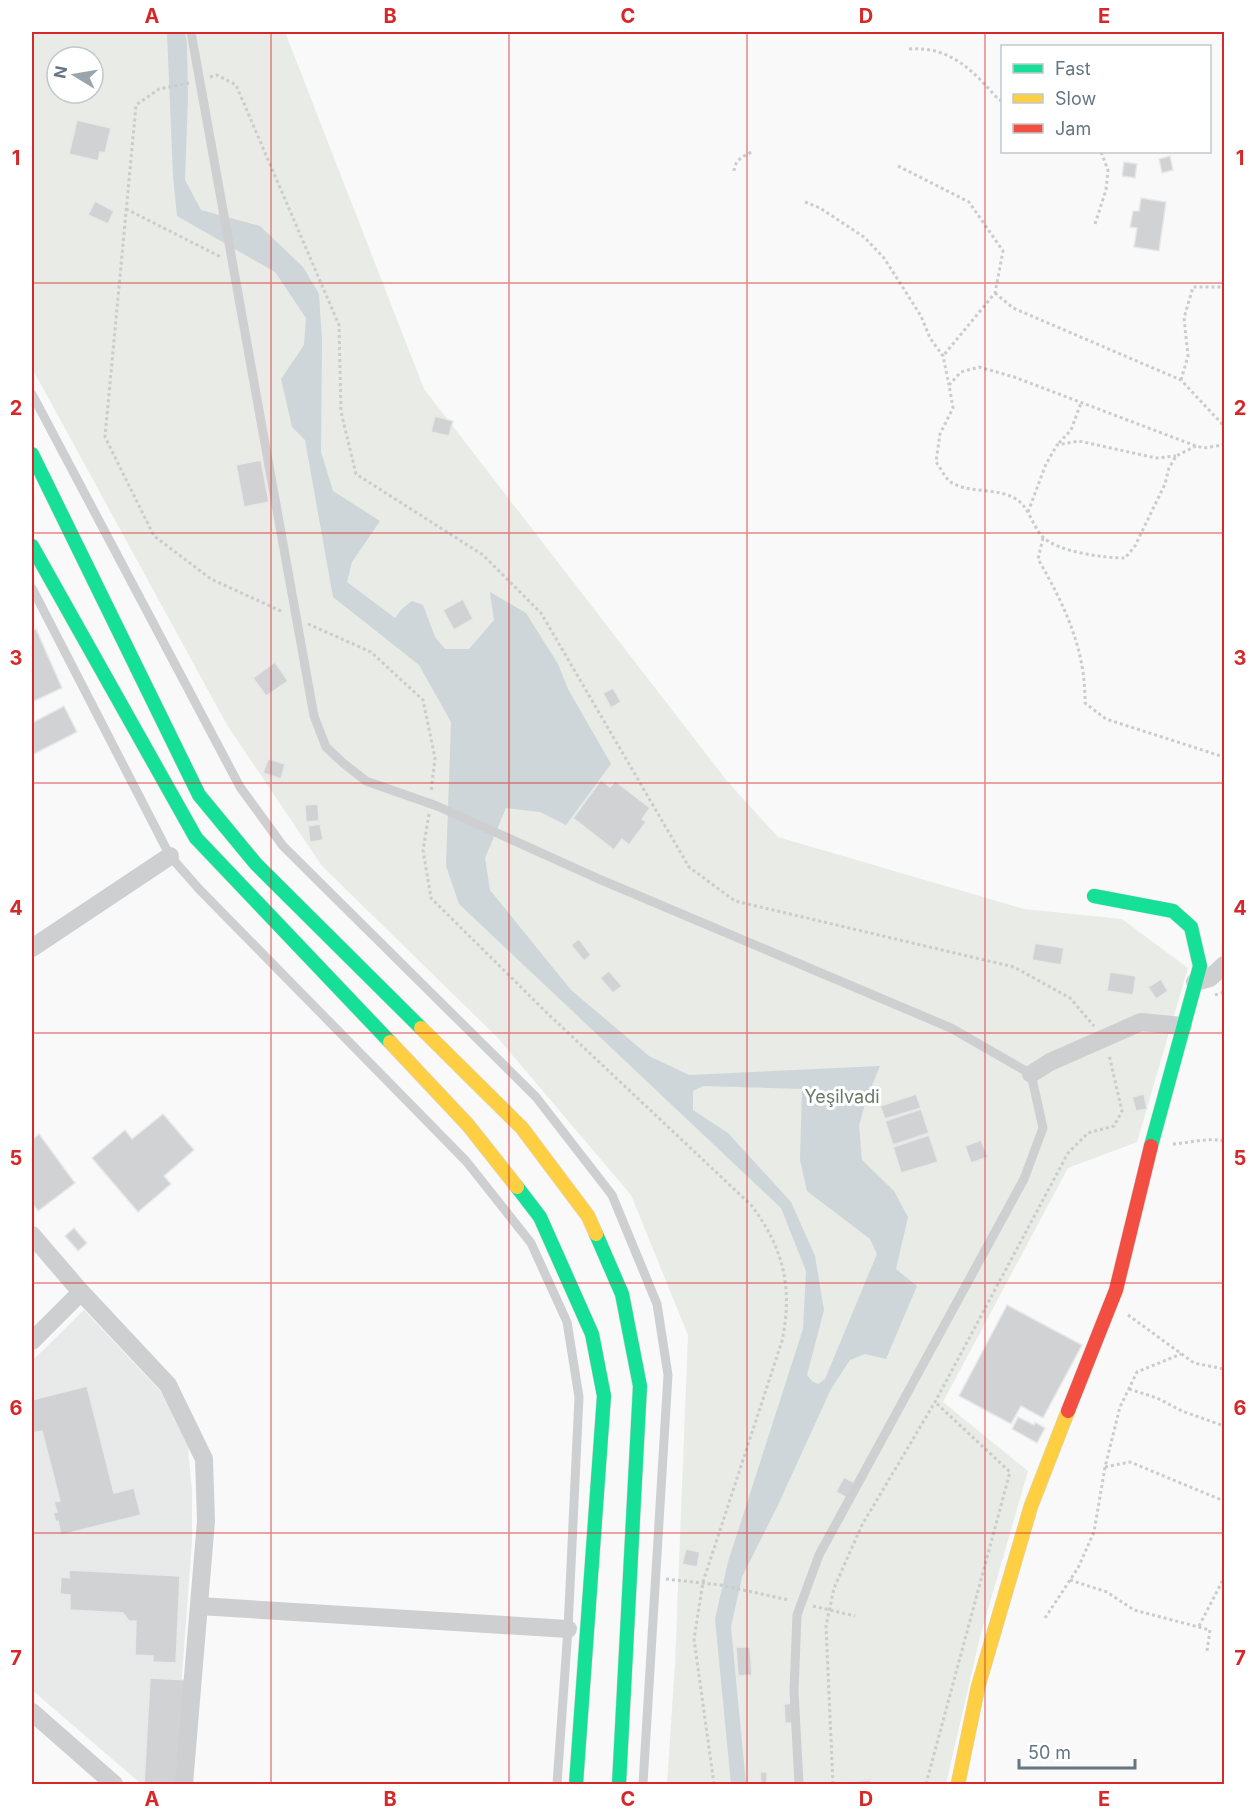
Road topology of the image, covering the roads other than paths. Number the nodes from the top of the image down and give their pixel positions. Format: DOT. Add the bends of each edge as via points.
graph roads {
  1 [pos="191,32"];
  2 [pos="32,394"];
  3 [pos="32,454"];
  4 [pos="32,546"];
  5 [pos="32,588"];
  6 [pos="170,856"];
  7 [pos="1094,896"];
  8 [pos="32,948"];
  9 [pos="1224,965"];
  10 [pos="1195,982"];
  11 [pos="1184,1026"];
  12 [pos="1031,1074"];
  13 [pos="32,1235"];
  14 [pos="81,1292"];
  15 [pos="32,1341"];
  16 [pos="199,1606"];
  17 [pos="568,1629"];
  18 [pos="32,1712"];
  19 [pos="114,1785"];
  20 [pos="184,1785"];
  21 [pos="557,1785"];
  22 [pos="576,1785"];
  23 [pos="619,1785"];
  24 [pos="643,1785"];
  25 [pos="799,1785"];
  26 [pos="958,1785"];
  1 -- 12 [label="lane" via="314,716 326,747 366,781 434,805 951,1028"];
  2 -- 24 [label="lane" via="240,787 283,846 536,1097 612,1195 657,1304 668,1375"];
  3 -- 23 [label="main road" via="199,795 256,864 522,1128 593,1226 622,1294 640,1386"];
  4 -- 22 [label="main road" via="196,838 475,1134 540,1217 592,1334 604,1396"];
  5 -- 6 [label="lane"];
  6 -- 8 [label="street"];
  6 -- 17 [label="lane" via="466,1161 531,1243 567,1322 579,1397"];
  7 -- 10 [label="main road" via="1173,911 1191,927 1200,966"];
  9 -- 10 [label="street" via="1210,978"];
  10 -- 11 [label="main road"];
  11 -- 12 [label="street" via="1141,1022"];
  11 -- 26 [label="main road" via="1116,1290 1031,1506 978,1687"];
  12 -- 25 [label="lane" via="1042,1128 1024,1179 819,1555 800,1602 794,1691"];
  13 -- 14 [label="street"];
  14 -- 15 [label="street"];
  14 -- 16 [label="street" via="168,1385 204,1459 206,1521"];
  16 -- 17 [label="street"];
  16 -- 20 [label="street"];
  17 -- 21 [label="lane"];
  18 -- 19 [label="street"];
}
